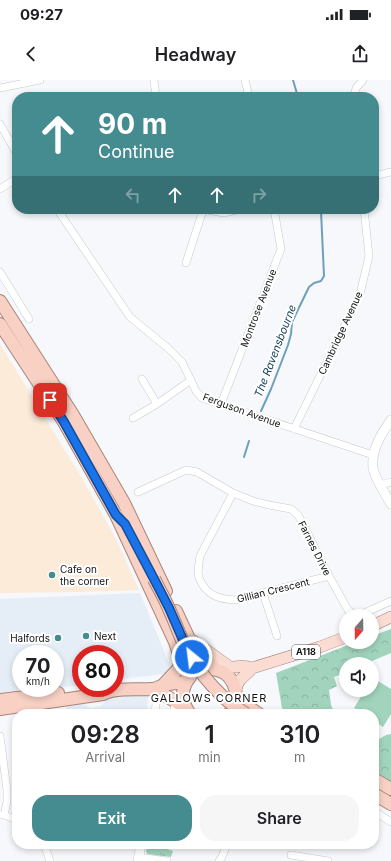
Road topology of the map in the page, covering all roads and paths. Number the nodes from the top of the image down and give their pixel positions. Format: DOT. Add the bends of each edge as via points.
graph roads {
  1 [pos="40,80"];
  2 [pos="154,80"];
  3 [pos="245,80"];
  4 [pos="363,80"];
  5 [pos="0,88"];
  6 [pos="155,92"];
  7 [pos="248,92"];
  8 [pos="355,92"];
  9 [pos="0,124"];
  10 [pos="12,145"];
  11 [pos="391,172"];
  12 [pos="379,175"];
  13 [pos="12,181"];
  14 [pos="0,189"];
  15 [pos="60,214"];
  16 [pos="201,214"];
  17 [pos="275,214"];
  18 [pos="365,214"];
  19 [pos="186,263"];
  20 [pos="0,272"];
  21 [pos="0,301"];
  22 [pos="29,319"];
  23 [pos="0,324"];
  24 [pos="142,379"];
  25 [pos="191,380"];
  26 [pos="157,404"];
  27 [pos="221,404"];
  28 [pos="133,418"];
  29 [pos="391,420"];
  30 [pos="294,429"];
  31 [pos="373,455"];
  32 [pos="391,482"];
  33 [pos="380,485"];
  34 [pos="138,492"];
  35 [pos="233,494"];
  36 [pos="124,503"];
  37 [pos="391,504"];
  38 [pos="116,515"];
  39 [pos="329,576"];
  40 [pos="154,579"];
  41 [pos="263,593"];
  42 [pos="391,601"];
  43 [pos="391,617"];
  44 [pos="379,623"];
  45 [pos="184,629"];
  46 [pos="277,636"];
  47 [pos="339,640"];
  48 [pos="181,661"];
  49 [pos="230,667"];
  50 [pos="252,668"];
  51 [pos="216,669"];
  52 [pos="187,680"];
  53 [pos="159,687"];
  54 [pos="124,690"];
  55 [pos="72,692"];
  56 [pos="236,692"];
  57 [pos="82,697"];
  58 [pos="0,700"];
  59 [pos="156,703"];
  60 [pos="0,709"];
  61 [pos="155,709"];
  62 [pos="182,709"];
  63 [pos="183,709"];
  64 [pos="232,709"];
  65 [pos="240,709"];
  66 [pos="252,709"];
  67 [pos="0,736"];
  68 [pos="379,782"];
  69 [pos="391,789"];
  70 [pos="379,797"];
  71 [pos="391,804"];
  72 [pos="379,814"];
  73 [pos="2,815"];
  74 [pos="12,818"];
  75 [pos="391,822"];
  76 [pos="46,849"];
  77 [pos="140,849"];
  78 [pos="225,849"];
  79 [pos="291,855"];
  80 [pos="139,859"];
  81 [pos="312,860"];
  82 [pos="50,861"];
  83 [pos="167,861"];
  84 [pos="218,861"];
  85 [pos="328,861"];
  1 -- 5 [label="street"];
  2 -- 6 [label="street"];
  3 -- 7 [label="street"];
  4 -- 8 [label="street"];
  9 -- 10 [label="street"];
  11 -- 12 [label="street"];
  13 -- 14 [label="street"];
  15 -- 25 [label="street, Ferguson Avenue" via="130,316 182,362"];
  16 -- 19 [label="street"];
  17 -- 27 [label="street, Montrose Avenue" via="281,249"];
  18 -- 30 [label="street, Cambridge Avenue" via="369,256 360,294"];
  20 -- 22 [label="street"];
  21 -- 36 [label="highway" via="73,415"];
  23 -- 38 [label="highway" via="64,422"];
  24 -- 26 [label="street"];
  25 -- 26 [label="street"];
  25 -- 27 [label="street, Ferguson Avenue" via="202,398"];
  26 -- 28 [label="street"];
  27 -- 30 [label="street, Ferguson Avenue"];
  29 -- 31 [label="street" via="381,434"];
  30 -- 31 [label="street, Ferguson Avenue"];
  31 -- 33 [label="street" via="373,469"];
  32 -- 33 [label="street"];
  33 -- 37 [label="street"];
  34 -- 35 [label="street, Farnes Drive" via="186,470 197,472"];
  35 -- 39 [label="street, Farnes Drive" via="291,509 298,514"];
  35 -- 41 [label="street, Gillian Crescent" via="200,556 199,578 205,589 214,596 224,599 235,600"];
  36 -- 40 [label="highway"];
  36 -- 45 [label="highway"];
  38 -- 40 [label="highway" via="125,524"];
  38 -- 48 [label="highway" via="175,642"];
  39 -- 41 [label="street, Gillian Crescent"];
  39 -- 42 [label="street, Farnes Drive" via="352,613 360,615"];
  40 -- 65 [label="highway, bridge" via="197,665 211,685"];
  41 -- 46 [label="street"];
  43 -- 44 [label="main road"];
  45 -- 49 [label="main road" via="194,641"];
  45 -- 51 [label="highway" via="193,644"];
  47 -- 50 [label="main road, A118"];
  48 -- 52 [label="highway"];
  48 -- 53 [label="highway" via="178,668"];
  49 -- 50 [label="main road, A118"];
  49 -- 51 [label="main road, A118"];
  50 -- 56 [label="main road, A118" via="239,680"];
  51 -- 52 [label="highway" via="202,670"];
  51 -- 56 [label="highway" via="227,676"];
  52 -- 53 [label="highway"];
  52 -- 63 [label="highway" via="182,693"];
  53 -- 54 [label="highway"];
  53 -- 62 [label="highway"];
  55 -- 58 [label="highway"];
  56 -- 64 [label="highway"];
  56 -- 66 [label="highway"];
  57 -- 60 [label="highway"];
  59 -- 61 [label="street"];
  67 -- 73 [label="street" via="7,790"];
  68 -- 69 [label="highway"];
  70 -- 71 [label="highway"];
  72 -- 75 [label="street"];
  73 -- 74 [label="street"];
  76 -- 82 [label="street"];
  77 -- 80 [label="street"];
  78 -- 84 [label="street"];
  79 -- 81 [label="street"];
  80 -- 83 [label="street"];
  81 -- 85 [label="street"];
}
